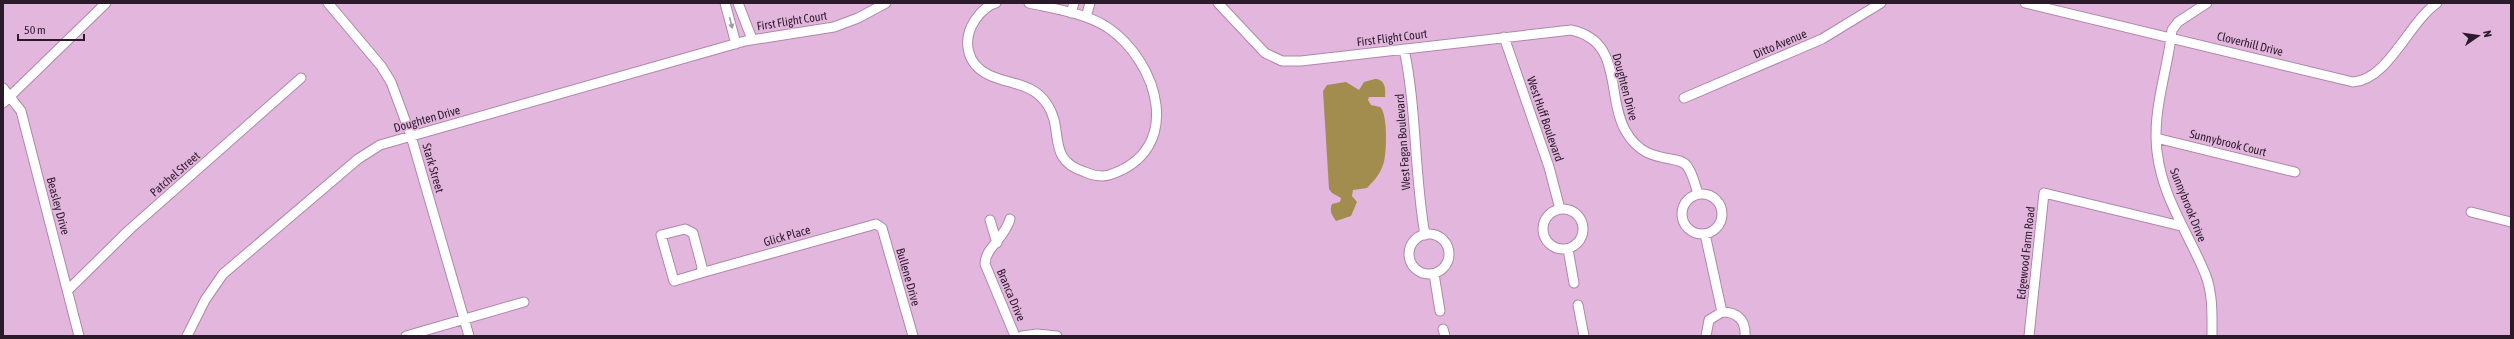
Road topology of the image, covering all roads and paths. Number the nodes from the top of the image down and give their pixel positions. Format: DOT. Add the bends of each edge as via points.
graph roads {
  1 [pos="106,3"];
  2 [pos="328,3"];
  3 [pos="726,3"];
  4 [pos="738,3"];
  5 [pos="886,3"];
  6 [pos="996,3"];
  7 [pos="1029,3"];
  8 [pos="1074,3"];
  9 [pos="1090,3"];
  10 [pos="1218,3"];
  11 [pos="1881,3"];
  12 [pos="2025,3"];
  13 [pos="2207,3"];
  14 [pos="2437,3"];
  15 [pos="1071,14"];
  16 [pos="1086,17"];
  17 [pos="1504,37"];
  18 [pos="1591,37"];
  19 [pos="2171,37"];
  20 [pos="744,41"];
  21 [pos="1404,49"];
  22 [pos="301,78"];
  23 [pos="3,88"];
  24 [pos="11,96"];
  25 [pos="1684,98"];
  26 [pos="3,104"];
  27 [pos="411,136"];
  28 [pos="2156,138"];
  29 [pos="2295,172"];
  30 [pos="1698,194"];
  31 [pos="1560,209"];
  32 [pos="2471,212"];
  33 [pos="1010,219"];
  34 [pos="990,220"];
  35 [pos="2511,222"];
  36 [pos="879,225"];
  37 [pos="2181,226"];
  38 [pos="1705,234"];
  39 [pos="1425,235"];
  40 [pos="997,242"];
  41 [pos="1568,249"];
  42 [pos="701,272"];
  43 [pos="1434,274"];
  44 [pos="1574,283"];
  45 [pos="68,290"];
  46 [pos="524,302"];
  47 [pos="1578,305"];
  48 [pos="1440,311"];
  49 [pos="1722,312"];
  50 [pos="464,318"];
  51 [pos="79,336"];
  52 [pos="187,336"];
  53 [pos="406,336"];
  54 [pos="469,336"];
  55 [pos="913,336"];
  56 [pos="1015,336"];
  57 [pos="1022,336"];
  58 [pos="1057,336"];
  59 [pos="1584,336"];
  60 [pos="1706,336"];
  61 [pos="1745,336"];
  62 [pos="2030,336"];
  63 [pos="2212,336"];
  1 -- 24 [label="street"];
  2 -- 27 [label="street, Stark Street" via="381,66 391,82"];
  3 -- 20 [label="street, one-way"];
  4 -- 20 [label="street"];
  5 -- 20 [label="street, First Flight Court" via="834,27"];
  6 -- 16 [label="street" via="983,10 970,31 966,43 971,58 988,74 1025,85 1036,92 1048,104 1059,151 1065,161 1075,169 1106,176 1121,171 1133,163 1147,148 1155,128 1156,102 1152,83 1142,61 1125,42 1106,27"];
  7 -- 15 [label="street"];
  8 -- 15 [label="street"];
  9 -- 16 [label="street"];
  10 -- 21 [label="street, First Flight Court" via="1265,53 1282,61"];
  11 -- 25 [label="street, Ditto Avenue" via="1822,39"];
  12 -- 19 [label="street, Cloverhill Drive"];
  13 -- 19 [label="street, Sunnybrook Drive" via="2178,22 2172,30"];
  14 -- 19 [label="street, Cloverhill Drive" via="2420,16 2384,65 2360,81 2323,76"];
  15 -- 16 [label="street"];
  17 -- 18 [label="street, First Flight Court" via="1571,30"];
  17 -- 21 [label="street, First Flight Court"];
  17 -- 31 [label="street, West Huff Boulevard" via="1549,167"];
  18 -- 30 [label="street, Doughten Drive" via="1608,60 1624,127 1635,144 1654,156 1683,162"];
  19 -- 28 [label="street, Sunnybrook Drive" via="2155,122"];
  20 -- 27 [label="street, Doughten Drive"];
  21 -- 39 [label="street, West Fagan Boulevard" via="1411,80 1419,199"];
  22 -- 45 [label="street, Patchel Street" via="129,230"];
  23 -- 24 [label="street, Beasley Drive"];
  24 -- 26 [label="street"];
  24 -- 45 [label="street, Beasley Drive" via="21,111"];
  27 -- 50 [label="street, Stark Street"];
  27 -- 52 [label="street, Doughten Drive" via="380,145 358,159 223,274 208,295"];
  28 -- 29 [label="street, Sunnybrook Court"];
  28 -- 37 [label="street, Sunnybrook Drive" via="2159,164"];
  30 -- 38 [label="street" via="1685,203 1682,218 1690,231"];
  30 -- 38 [label="street" via="1713,198 1722,211 1718,226"];
  31 -- 41 [label="street" via="1570,210 1578,216 1583,225 1582,235 1577,244"];
  31 -- 41 [label="street" via="1546,217 1543,233 1552,246"];
  32 -- 35 [label="street"];
  33 -- 40 [label="street, Branca Drive" via="1008,229"];
  34 -- 40 [label="street"];
  36 -- 42 [label="street, Glick Place" via="869,225"];
  36 -- 55 [label="street, Bullene Drive"];
  37 -- 62 [label="street, Edgewood Farm Road" via="2044,192"];
  37 -- 63 [label="street, Sunnybrook Drive" via="2206,276 2212,310"];
  38 -- 49 [label="street"];
  39 -- 43 [label="street" via="1435,236 1443,241 1448,250 1448,260 1443,269"];
  39 -- 43 [label="street" via="1412,244 1409,259 1419,272"];
  40 -- 56 [label="street, Branca Drive" via="985,257 985,264"];
  41 -- 44 [label="street"];
  42 -- 42 [label="street, Glick Place" via="693,233 685,229 661,236 674,281"];
  43 -- 48 [label="street"];
  45 -- 51 [label="street, Beasley Drive"];
  46 -- 50 [label="street"];
  47 -- 59 [label="street"];
  49 -- 60 [label="street" via="1709,320"];
  49 -- 61 [label="street" via="1737,315 1742,321"];
  50 -- 53 [label="street"];
  50 -- 54 [label="street, Stark Street"];
  57 -- 58 [label="street, Branca Drive"];
}
